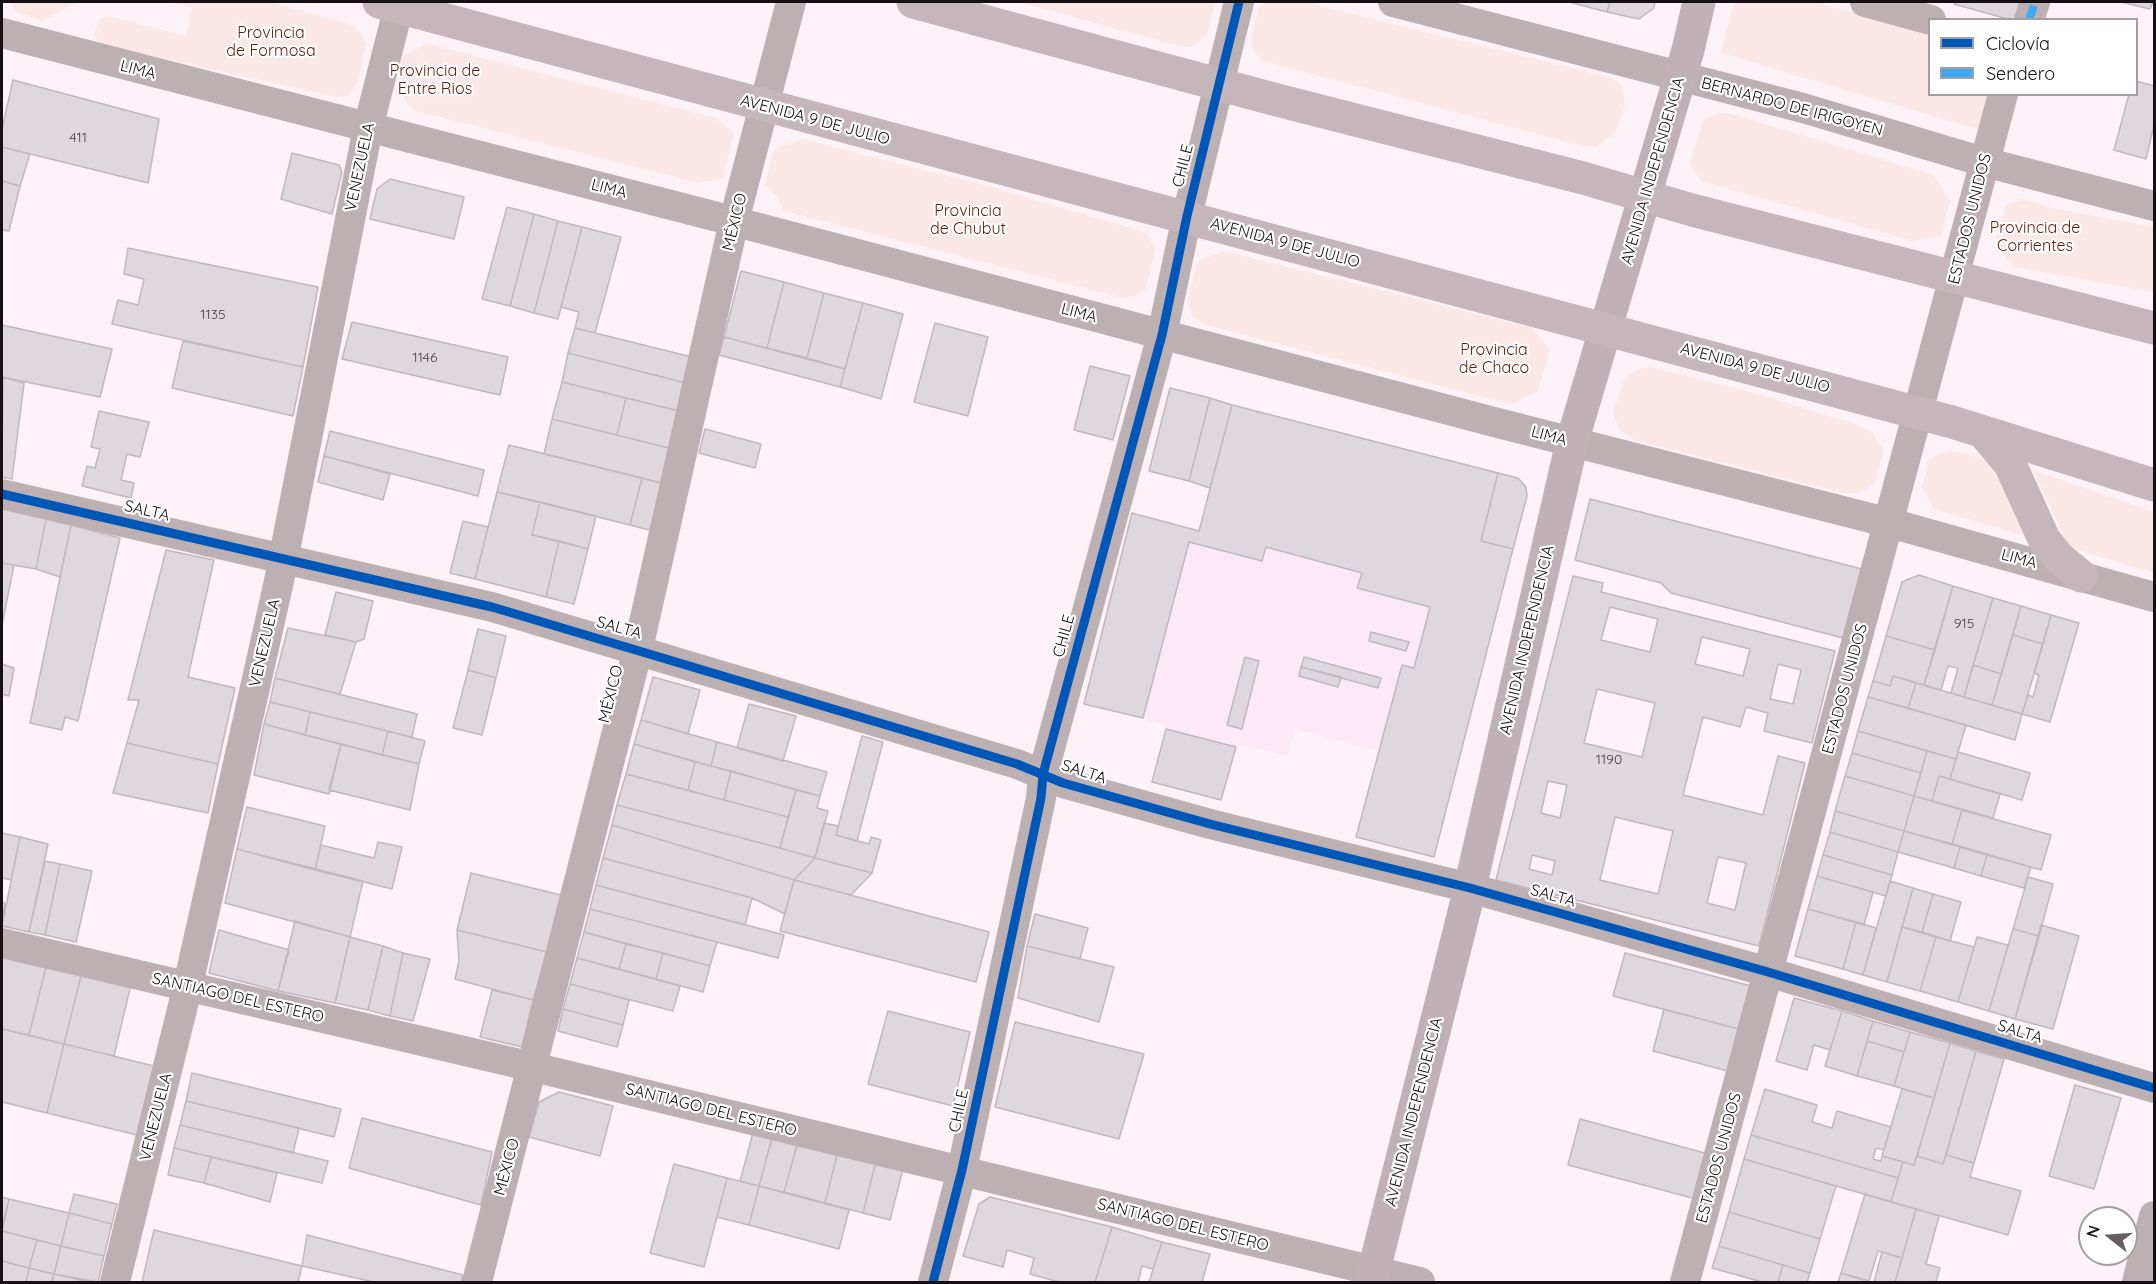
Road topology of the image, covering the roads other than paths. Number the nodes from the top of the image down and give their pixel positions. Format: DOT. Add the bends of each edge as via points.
graph roads {
  1 [pos="791,2"];
  2 [pos="913,2"];
  3 [pos="1239,2"];
  4 [pos="1393,2"];
  5 [pos="1700,2"];
  6 [pos="1865,2"];
  7 [pos="2035,2"];
  8 [pos="392,3"];
  9 [pos="2030,18"];
  10 [pos="1928,19"];
  11 [pos="2,33"];
  12 [pos="1681,76"];
  13 [pos="1219,85"];
  14 [pos="2002,96"];
  15 [pos="765,107"];
  16 [pos="368,128"];
  17 [pos="1984,162"];
  18 [pos="1644,196"];
  19 [pos="2154,206"];
  20 [pos="1186,216"];
  21 [pos="734,221"];
  22 [pos="1956,277"];
  23 [pos="1606,328"];
  24 [pos="2154,328"];
  25 [pos="1162,335"];
  26 [pos="1919,413"];
  27 [pos="1983,432"];
  28 [pos="1572,442"];
  29 [pos="2154,485"];
  30 [pos="2,494"];
  31 [pos="1890,523"];
  32 [pos="283,557"];
  33 [pos="2081,576"];
  34 [pos="2154,597"];
  35 [pos="638,649"];
  36 [pos="1043,774"];
  37 [pos="1470,888"];
  38 [pos="2,943"];
  39 [pos="1768,972"];
  40 [pos="188,986"];
  41 [pos="533,1066"];
  42 [pos="2154,1088"];
  43 [pos="962,1170"];
  44 [pos="2154,1216"];
  45 [pos="1372,1276"];
  46 [pos="115,1282"];
  47 [pos="477,1282"];
  48 [pos="933,1282"];
  49 [pos="1420,1282"];
  50 [pos="1685,1282"];
  51 [pos="2137,1282"];
  1 -- 15 [label="street, MÉXICO"];
  2 -- 13 [label="highway"];
  3 -- 13 [label="street, CHILE"];
  4 -- 12 [label="street, BERNARDO DE IRIGOYEN"];
  5 -- 12 [label="main road, AVENIDA INDEPENDENCIA"];
  6 -- 10 [label="street"];
  7 -- 9 [label="street"];
  8 -- 15 [label="highway, AVENIDA 9 DE JULIO"];
  8 -- 16 [label="street, VENEZUELA"];
  11 -- 16 [label="street, LIMA"];
  12 -- 17 [label="street, BERNARDO DE IRIGOYEN"];
  12 -- 18 [label="main road, AVENIDA INDEPENDENCIA"];
  13 -- 18 [label="highway"];
  13 -- 20 [label="street, CHILE"];
  14 -- 17 [label="street, ESTADOS UNIDOS"];
  15 -- 20 [label="highway, AVENIDA 9 DE JULIO"];
  15 -- 21 [label="street, MÉXICO"];
  16 -- 21 [label="street, LIMA"];
  16 -- 32 [label="street, VENEZUELA"];
  17 -- 19 [label="street, BERNARDO DE IRIGOYEN"];
  17 -- 22 [label="street, ESTADOS UNIDOS"];
  18 -- 22 [label="highway"];
  18 -- 23 [label="main road, AVENIDA INDEPENDENCIA"];
  20 -- 23 [label="highway, AVENIDA 9 DE JULIO"];
  20 -- 25 [label="street, CHILE"];
  21 -- 25 [label="street, LIMA"];
  21 -- 35 [label="street, MÉXICO"];
  22 -- 24 [label="highway"];
  22 -- 26 [label="street, ESTADOS UNIDOS"];
  23 -- 26 [label="highway, AVENIDA 9 DE JULIO"];
  23 -- 28 [label="main road, AVENIDA INDEPENDENCIA"];
  25 -- 28 [label="street, LIMA"];
  25 -- 36 [label="street, CHILE"];
  26 -- 27 [label="highway, AVENIDA 9 DE JULIO"];
  26 -- 31 [label="street, ESTADOS UNIDOS"];
  27 -- 29 [label="highway, AVENIDA 9 DE JULIO"];
  27 -- 33 [label="highway" via="2010,464 2044,539"];
  28 -- 31 [label="street, LIMA"];
  28 -- 37 [label="main road, AVENIDA INDEPENDENCIA"];
  30 -- 32 [label="street, SALTA"];
  31 -- 33 [label="street, LIMA"];
  31 -- 39 [label="street, ESTADOS UNIDOS"];
  32 -- 35 [label="street, SALTA" via="492,607"];
  32 -- 40 [label="street, VENEZUELA"];
  33 -- 34 [label="street, LIMA"];
  35 -- 36 [label="street, SALTA"];
  35 -- 41 [label="street, MÉXICO"];
  36 -- 37 [label="street, SALTA" via="1210,824"];
  36 -- 43 [label="street, CHILE"];
  37 -- 39 [label="street, SALTA"];
  37 -- 45 [label="main road, AVENIDA INDEPENDENCIA"];
  38 -- 40 [label="street, SANTIAGO DEL ESTERO"];
  39 -- 42 [label="street, SALTA"];
  39 -- 50 [label="street, ESTADOS UNIDOS"];
  40 -- 41 [label="street, SANTIAGO DEL ESTERO"];
  40 -- 46 [label="street, VENEZUELA"];
  41 -- 43 [label="street, SANTIAGO DEL ESTERO"];
  41 -- 47 [label="street, MÉXICO"];
  43 -- 45 [label="street, SANTIAGO DEL ESTERO"];
  43 -- 48 [label="street, CHILE"];
  44 -- 51 [label="street"];
  45 -- 49 [label="street, SANTIAGO DEL ESTERO"];
}
